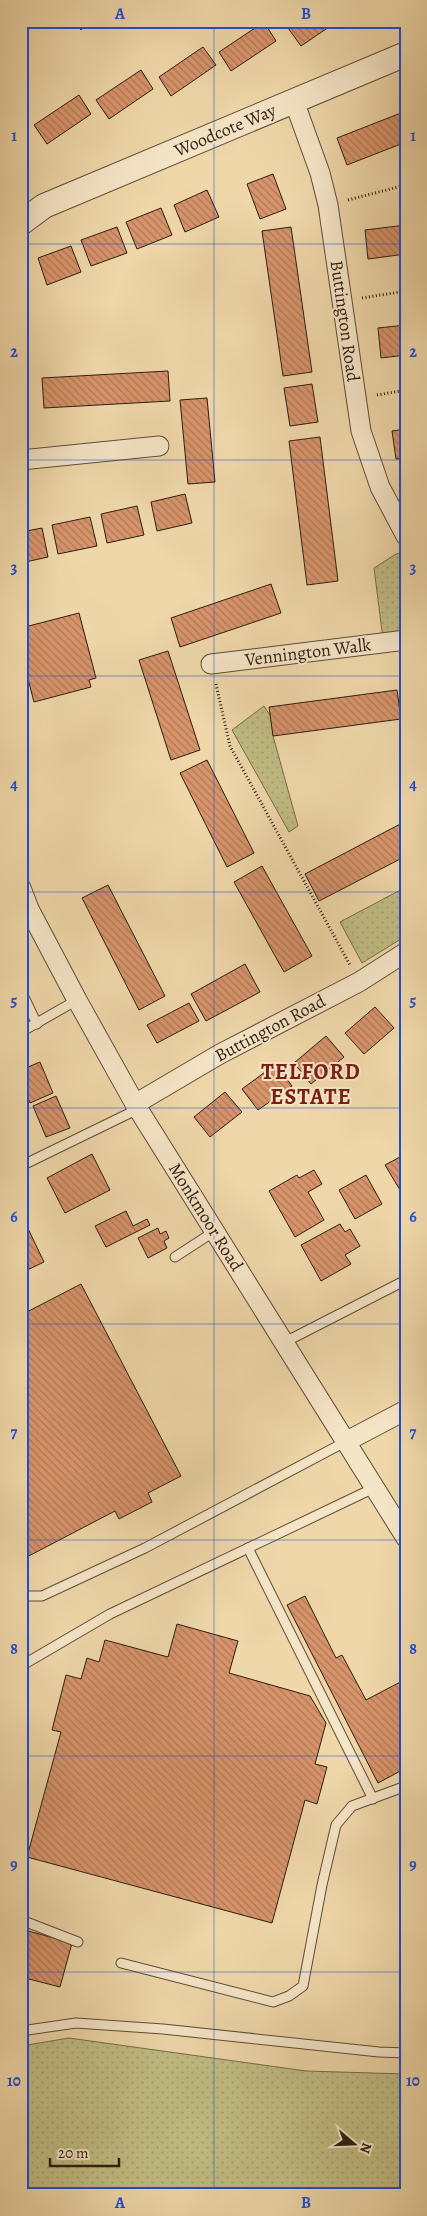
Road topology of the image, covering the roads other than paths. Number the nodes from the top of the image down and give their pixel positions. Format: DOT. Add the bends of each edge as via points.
graph roads {
  1 [pos="406,54"];
  2 [pos="294,101"];
  3 [pos="44,206"];
  4 [pos="21,209"];
  5 [pos="21,223"];
  6 [pos="159,446"];
  7 [pos="21,460"];
  8 [pos="406,536"];
  9 [pos="406,640"];
  10 [pos="211,664"];
  11 [pos="21,888"];
  12 [pos="406,952"];
  13 [pos="21,991"];
  14 [pos="77,1000"];
  15 [pos="37,1024"];
  16 [pos="21,1032"];
  17 [pos="137,1107"];
  18 [pos="21,1166"];
  19 [pos="215,1231"];
  20 [pos="175,1257"];
  21 [pos="406,1280"];
  22 [pos="285,1342"];
  23 [pos="406,1410"];
  24 [pos="347,1440"];
  25 [pos="374,1488"];
  26 [pos="406,1538"];
  27 [pos="248,1548"];
  28 [pos="21,1596"];
  29 [pos="21,1666"];
  30 [pos="406,1786"];
  31 [pos="373,1799"];
  32 [pos="21,1920"];
  33 [pos="78,1942"];
  34 [pos="121,1963"];
  35 [pos="21,2031"];
  36 [pos="406,2053"];
  1 -- 2 [label="street, Woodcote Way"];
  2 -- 3 [label="street, Woodcote Way"];
  2 -- 8 [label="street, Buttington Road" via="328,204 369,459"];
  3 -- 4 [label="street, Woodcote Way"];
  3 -- 5 [label="street, Woodcote Way"];
  6 -- 7 [label="street"];
  9 -- 10 [label="street, Vennington Walk"];
  11 -- 14 [label="street, Monkmoor Road"];
  12 -- 17 [label="street, Buttington Road" via="358,982 220,1054"];
  13 -- 15 [label="lane"];
  14 -- 15 [label="lane"];
  14 -- 17 [label="street, Monkmoor Road"];
  15 -- 16 [label="lane"];
  17 -- 18 [label="lane"];
  17 -- 19 [label="street, Monkmoor Road"];
  19 -- 20 [label="lane"];
  19 -- 22 [label="street, Monkmoor Road"];
  21 -- 22 [label="lane"];
  22 -- 24 [label="street, Monkmoor Road"];
  23 -- 24 [label="street"];
  24 -- 25 [label="street, Monkmoor Road"];
  24 -- 28 [label="lane" via="145,1548 42,1596"];
  25 -- 26 [label="street, Monkmoor Road"];
  25 -- 27 [label="lane"];
  27 -- 29 [label="lane" via="110,1614"];
  27 -- 31 [label="lane"];
  30 -- 31 [label="lane"];
  31 -- 34 [label="lane" via="352,1806 336,1825 304,1986 289,1996 273,2002"];
  32 -- 33 [label="lane"];
  35 -- 36 [label="lane" via="76,2023"];
}
